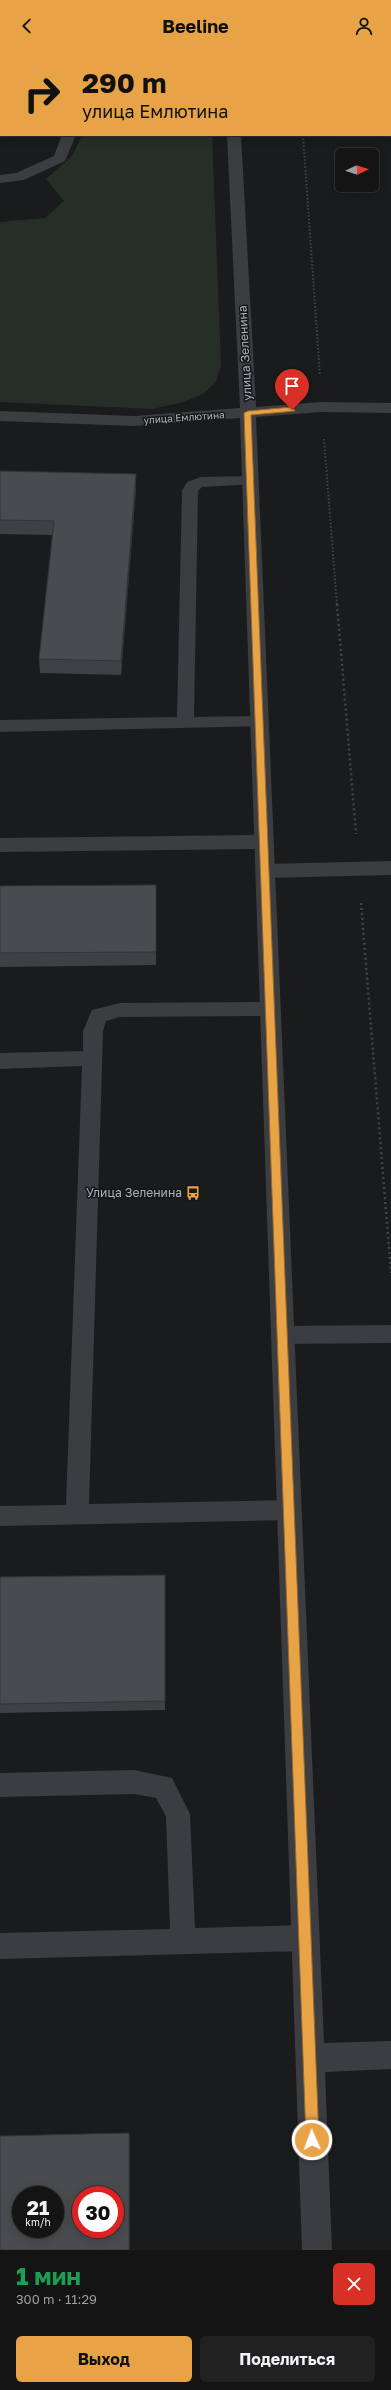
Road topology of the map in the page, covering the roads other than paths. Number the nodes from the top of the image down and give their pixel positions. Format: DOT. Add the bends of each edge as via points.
graph roads {
  1 [pos="69,136"];
  2 [pos="234,136"];
  3 [pos="0,179"];
  4 [pos="391,408"];
  5 [pos="248,413"];
  6 [pos="0,416"];
  7 [pos="250,481"];
  8 [pos="259,722"];
  9 [pos="185,723"];
  10 [pos="0,726"];
  11 [pos="264,842"];
  12 [pos="0,844"];
  13 [pos="391,868"];
  14 [pos="265,870"];
  15 [pos="270,1009"];
  16 [pos="92,1058"];
  17 [pos="0,1061"];
  18 [pos="391,1334"];
  19 [pos="284,1335"];
  20 [pos="290,1510"];
  21 [pos="77,1515"];
  22 [pos="0,1516"];
  23 [pos="0,1785"];
  24 [pos="306,1938"];
  25 [pos="183,1941"];
  26 [pos="0,1946"];
  27 [pos="391,2055"];
  28 [pos="309,2058"];
  29 [pos="317,2250"];
  1 -- 3 [label="lane" via="60,158 19,177"];
  2 -- 5 [label="street, улица Зеленина"];
  4 -- 5 [label="street, улица Емлютина" via="322,407"];
  5 -- 6 [label="street, улица Емлютина" via="134,421"];
  5 -- 7 [label="street, улица Зеленина"];
  7 -- 8 [label="street, улица Зеленина"];
  7 -- 9 [label="lane" via="201,482 192,485 190,491"];
  8 -- 9 [label="lane"];
  8 -- 11 [label="street, улица Зеленина"];
  9 -- 10 [label="lane"];
  11 -- 12 [label="lane"];
  11 -- 14 [label="street, улица Зеленина"];
  13 -- 14 [label="lane"];
  14 -- 15 [label="street, улица Зеленина"];
  15 -- 16 [label="lane" via="120,1010 99,1015 93,1031"];
  15 -- 19 [label="street, улица Зеленина"];
  16 -- 17 [label="lane"];
  16 -- 21 [label="lane"];
  18 -- 19 [label="lane"];
  19 -- 20 [label="street, улица Зеленина"];
  20 -- 21 [label="lane"];
  20 -- 24 [label="street, улица Зеленина"];
  21 -- 22 [label="lane"];
  23 -- 25 [label="lane" via="134,1782 163,1788 178,1814"];
  24 -- 25 [label="lane"];
  24 -- 28 [label="street, улица Зеленина"];
  25 -- 26 [label="lane"];
  27 -- 28 [label="street"];
  28 -- 29 [label="street, улица Зеленина"];
}
